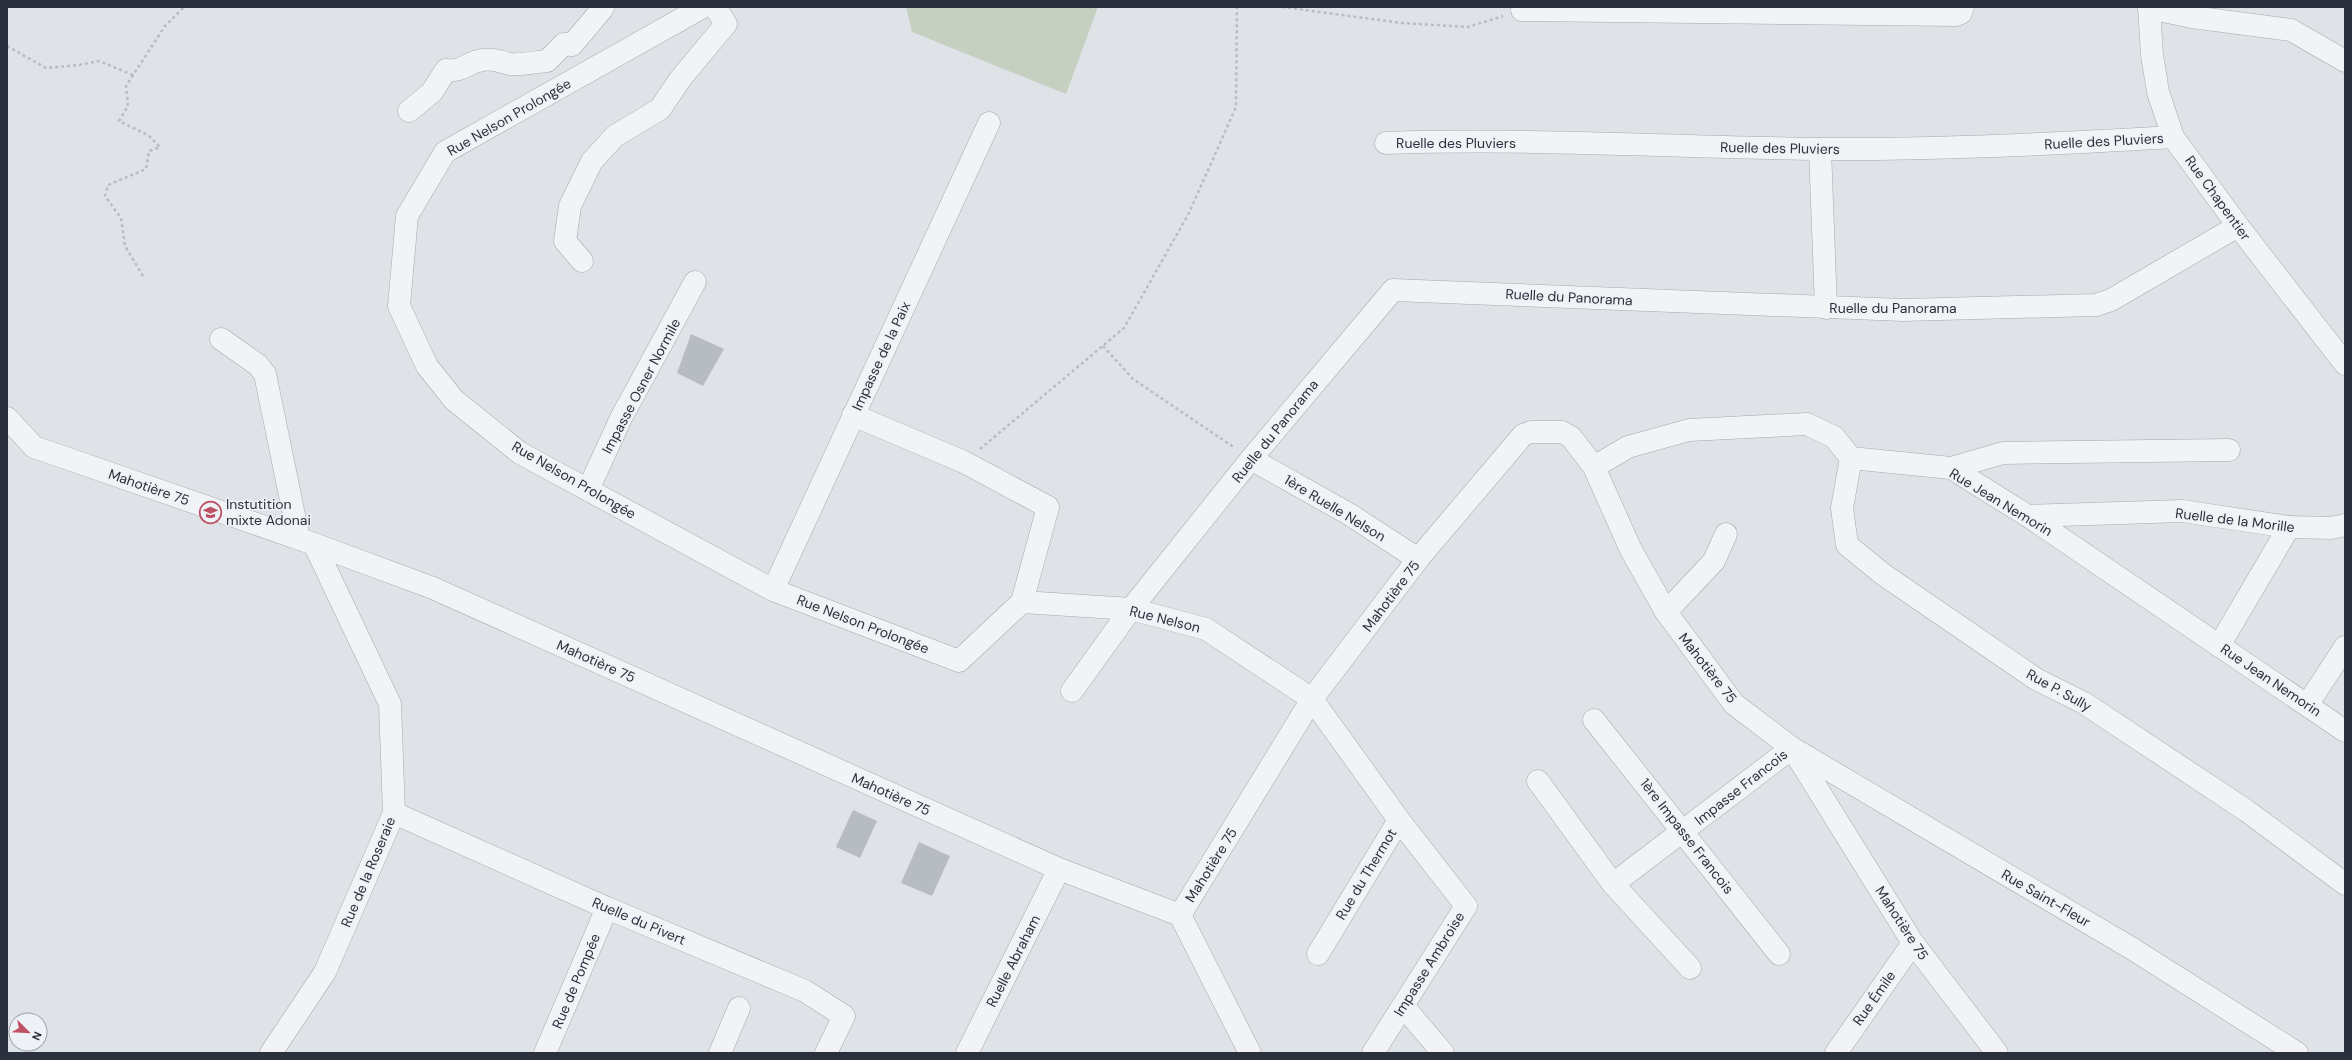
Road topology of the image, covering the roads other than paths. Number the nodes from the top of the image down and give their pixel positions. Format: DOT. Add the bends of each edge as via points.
graph roads {
  1 [pos="603,7"];
  2 [pos="703,7"];
  3 [pos="715,7"];
  4 [pos="1963,7"];
  5 [pos="1523,8"];
  6 [pos="2149,8"];
  7 [pos="2345,61"];
  8 [pos="409,111"];
  9 [pos="990,123"];
  10 [pos="2173,137"];
  11 [pos="1386,143"];
  12 [pos="1820,149"];
  13 [pos="2238,226"];
  14 [pos="582,261"];
  15 [pos="695,282"];
  16 [pos="1826,308"];
  17 [pos="221,339"];
  18 [pos="2345,364"];
  19 [pos="853,415"];
  20 [pos="7,418"];
  21 [pos="2229,450"];
  22 [pos="1851,458"];
  23 [pos="1251,459"];
  24 [pos="1594,467"];
  25 [pos="1951,468"];
  26 [pos="588,490"];
  27 [pos="2028,516"];
  28 [pos="2289,527"];
  29 [pos="2340,532"];
  30 [pos="1726,534"];
  31 [pos="306,541"];
  32 [pos="1418,559"];
  33 [pos="773,590"];
  34 [pos="1022,602"];
  35 [pos="1132,610"];
  36 [pos="1666,612"];
  37 [pos="2219,646"];
  38 [pos="2345,647"];
  39 [pos="1072,691"];
  40 [pos="1312,699"];
  41 [pos="2308,705"];
  42 [pos="1594,720"];
  43 [pos="2345,731"];
  44 [pos="1792,748"];
  45 [pos="1538,781"];
  46 [pos="394,813"];
  47 [pos="1400,820"];
  48 [pos="1684,832"];
  49 [pos="1059,869"];
  50 [pos="1613,884"];
  51 [pos="2345,884"];
  52 [pos="607,908"];
  53 [pos="1180,915"];
  54 [pos="1913,943"];
  55 [pos="1318,954"];
  56 [pos="1779,954"];
  57 [pos="1690,968"];
  58 [pos="1403,1006"];
  59 [pos="739,1008"];
  60 [pos="271,1053"];
  61 [pos="545,1053"];
  62 [pos="720,1053"];
  63 [pos="826,1053"];
  64 [pos="967,1053"];
  65 [pos="1250,1053"];
  66 [pos="1373,1053"];
  67 [pos="1443,1053"];
  68 [pos="1836,1053"];
  69 [pos="1997,1053"];
  70 [pos="2297,1053"];
  1 -- 8 [label="street" via="572,45 564,44 548,61 510,64 501,60 485,59 475,61 458,71 446,70 432,92"];
  2 -- 26 [label="street, Rue Nelson Prolongée" via="445,152 408,216 399,306 427,366 454,400 520,452"];
  3 -- 14 [label="street" via="726,24 681,78 660,109 615,136 592,161 570,206 565,240"];
  4 -- 5 [label="street" via="1956,15"];
  6 -- 7 [label="street" via="2192,17 2291,30"];
  6 -- 10 [label="street, Rue Chapentier" via="2152,55 2158,92"];
  9 -- 19 [label="street, Impasse de la Paix"];
  10 -- 12 [label="street, Ruelle des Pluviers" via="2027,145"];
  10 -- 13 [label="street, Rue Chapentier"];
  11 -- 12 [label="street, Ruelle des Pluviers" via="1455,141"];
  12 -- 16 [label="street"];
  13 -- 16 [label="street, Ruelle du Panorama" via="2111,300 2096,305 1904,310"];
  13 -- 18 [label="street, Rue Chapentier"];
  15 -- 26 [label="street, Impasse Osner Normile" via="621,418"];
  16 -- 23 [label="street, Ruelle du Panorama" via="1393,290"];
  17 -- 31 [label="street, Rue de la Roseraie" via="258,365 265,374"];
  19 -- 33 [label="street, Impasse de la Paix"];
  19 -- 34 [label="street" via="964,462 1048,507"];
  20 -- 31 [label="street, Mahotière 75" via="34,447"];
  21 -- 25 [label="street" via="2003,453"];
  22 -- 24 [label="street" via="1834,437 1807,424 1689,430 1628,447"];
  22 -- 25 [label="street, Rue Jean Nemorin"];
  22 -- 51 [label="street, Rue P. Sully" via="1842,508 1847,545 1884,575 2036,680 2084,703 2247,810"];
  23 -- 32 [label="street, 1ère Ruelle Nelson" via="1349,514"];
  23 -- 35 [label="street, Ruelle du Panorama"];
  24 -- 32 [label="street, Mahotière 75" via="1571,437 1562,432 1531,432 1523,436"];
  24 -- 36 [label="street, Mahotière 75" via="1631,550"];
  25 -- 27 [label="street, Rue Jean Nemorin"];
  26 -- 33 [label="street, Rue Nelson Prolongée"];
  27 -- 28 [label="street, Ruelle de la Morille" via="2182,512"];
  27 -- 37 [label="street, Rue Jean Nemorin"];
  28 -- 29 [label="street, Ruelle de la Morille"];
  28 -- 37 [label="street"];
  30 -- 36 [label="street" via="1714,561"];
  31 -- 46 [label="street, Rue de la Roseraie" via="390,704"];
  31 -- 49 [label="street, Mahotière 75" via="432,588"];
  32 -- 40 [label="street, Mahotière 75"];
  33 -- 34 [label="street, Rue Nelson Prolongée" via="960,660"];
  34 -- 35 [label="street, Rue Nelson"];
  35 -- 39 [label="street, Ruelle du Panorama"];
  35 -- 40 [label="street, Rue Nelson" via="1206,629"];
  36 -- 44 [label="street, Mahotière 75" via="1734,704"];
  37 -- 41 [label="street, Rue Jean Nemorin"];
  38 -- 41 [label="street"];
  40 -- 47 [label="street, Rue du Thermot"];
  40 -- 53 [label="street, Mahotière 75"];
  41 -- 43 [label="street, Rue Jean Nemorin"];
  42 -- 48 [label="street, 1ère Impasse Francois"];
  44 -- 48 [label="street, Impasse Francois"];
  44 -- 54 [label="street, Mahotière 75"];
  44 -- 70 [label="street, Rue Saint-Fleur" via="2131,948"];
  45 -- 50 [label="street"];
  46 -- 52 [label="street, Ruelle du Pivert"];
  46 -- 60 [label="street, Rue de la Roseraie" via="325,972"];
  47 -- 55 [label="street, Rue du Thermot"];
  47 -- 58 [label="street, Impasse Ambroise" via="1466,906"];
  48 -- 50 [label="street, Impasse Francois"];
  48 -- 56 [label="street, 1ère Impasse Francois"];
  49 -- 53 [label="street, Mahotière 75"];
  49 -- 64 [label="street, Ruelle Abraham"];
  50 -- 57 [label="street"];
  52 -- 61 [label="street, Rue de Pompée"];
  52 -- 63 [label="street, Ruelle du Pivert" via="805,991 844,1016"];
  53 -- 65 [label="street"];
  54 -- 68 [label="street, Rue Émile"];
  54 -- 69 [label="street, Mahotière 75"];
  58 -- 66 [label="street, Impasse Ambroise"];
  58 -- 67 [label="street"];
  59 -- 62 [label="street"];
}
